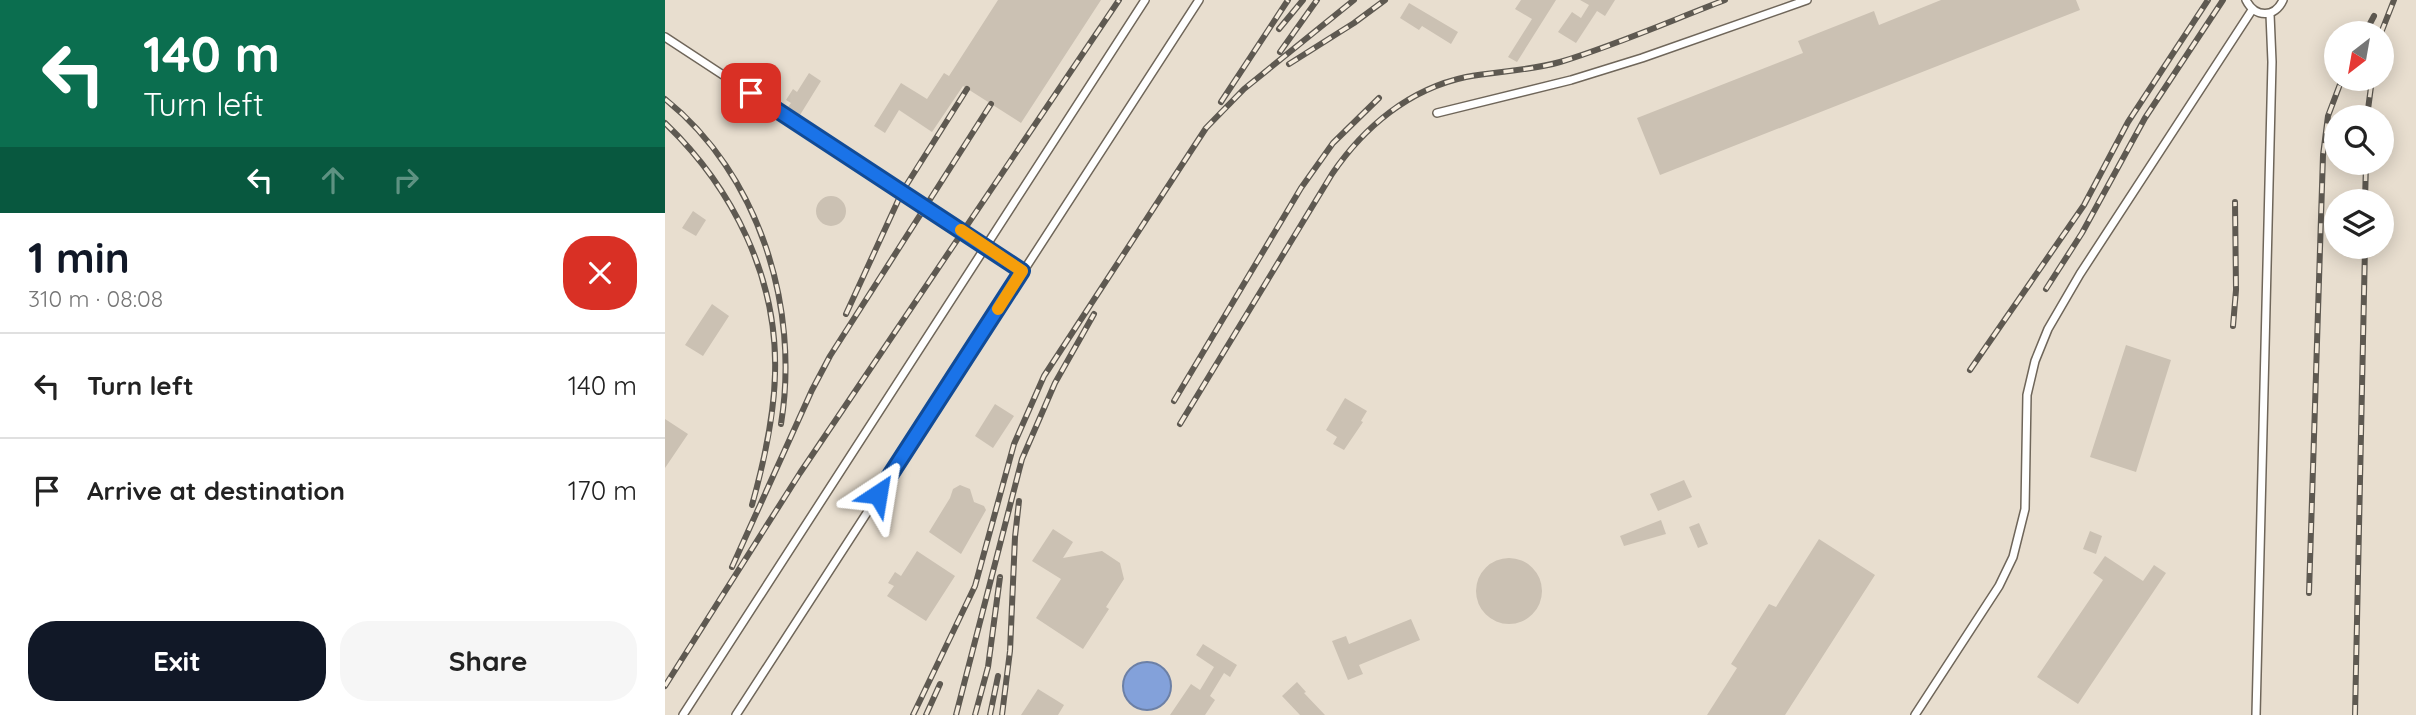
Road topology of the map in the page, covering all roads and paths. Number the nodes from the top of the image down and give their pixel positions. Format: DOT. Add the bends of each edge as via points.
graph roads {
  1 [pos="1145,0"];
  2 [pos="1199,0"];
  3 [pos="1807,0"];
  4 [pos="2246,0"];
  5 [pos="2283,0"];
  6 [pos="2252,10"];
  7 [pos="2270,14"];
  8 [pos="665,37"];
  9 [pos="1437,113"];
  10 [pos="985,246"];
  11 [pos="1022,271"];
  12 [pos="683,715"];
  13 [pos="736,715"];
  14 [pos="1915,715"];
  15 [pos="2256,715"];
  1 -- 10 [label="lane"];
  2 -- 11 [label="lane"];
  3 -- 9 [label="lane" via="1571,80"];
  4 -- 6 [label="lane"];
  5 -- 7 [label="lane"];
  6 -- 7 [label="lane"];
  6 -- 14 [label="lane" via="2048,329 2027,395 2025,509 2013,557"];
  7 -- 15 [label="lane"];
  8 -- 10 [label="lane"];
  10 -- 11 [label="lane"];
  10 -- 12 [label="lane"];
  11 -- 13 [label="lane"];
}
